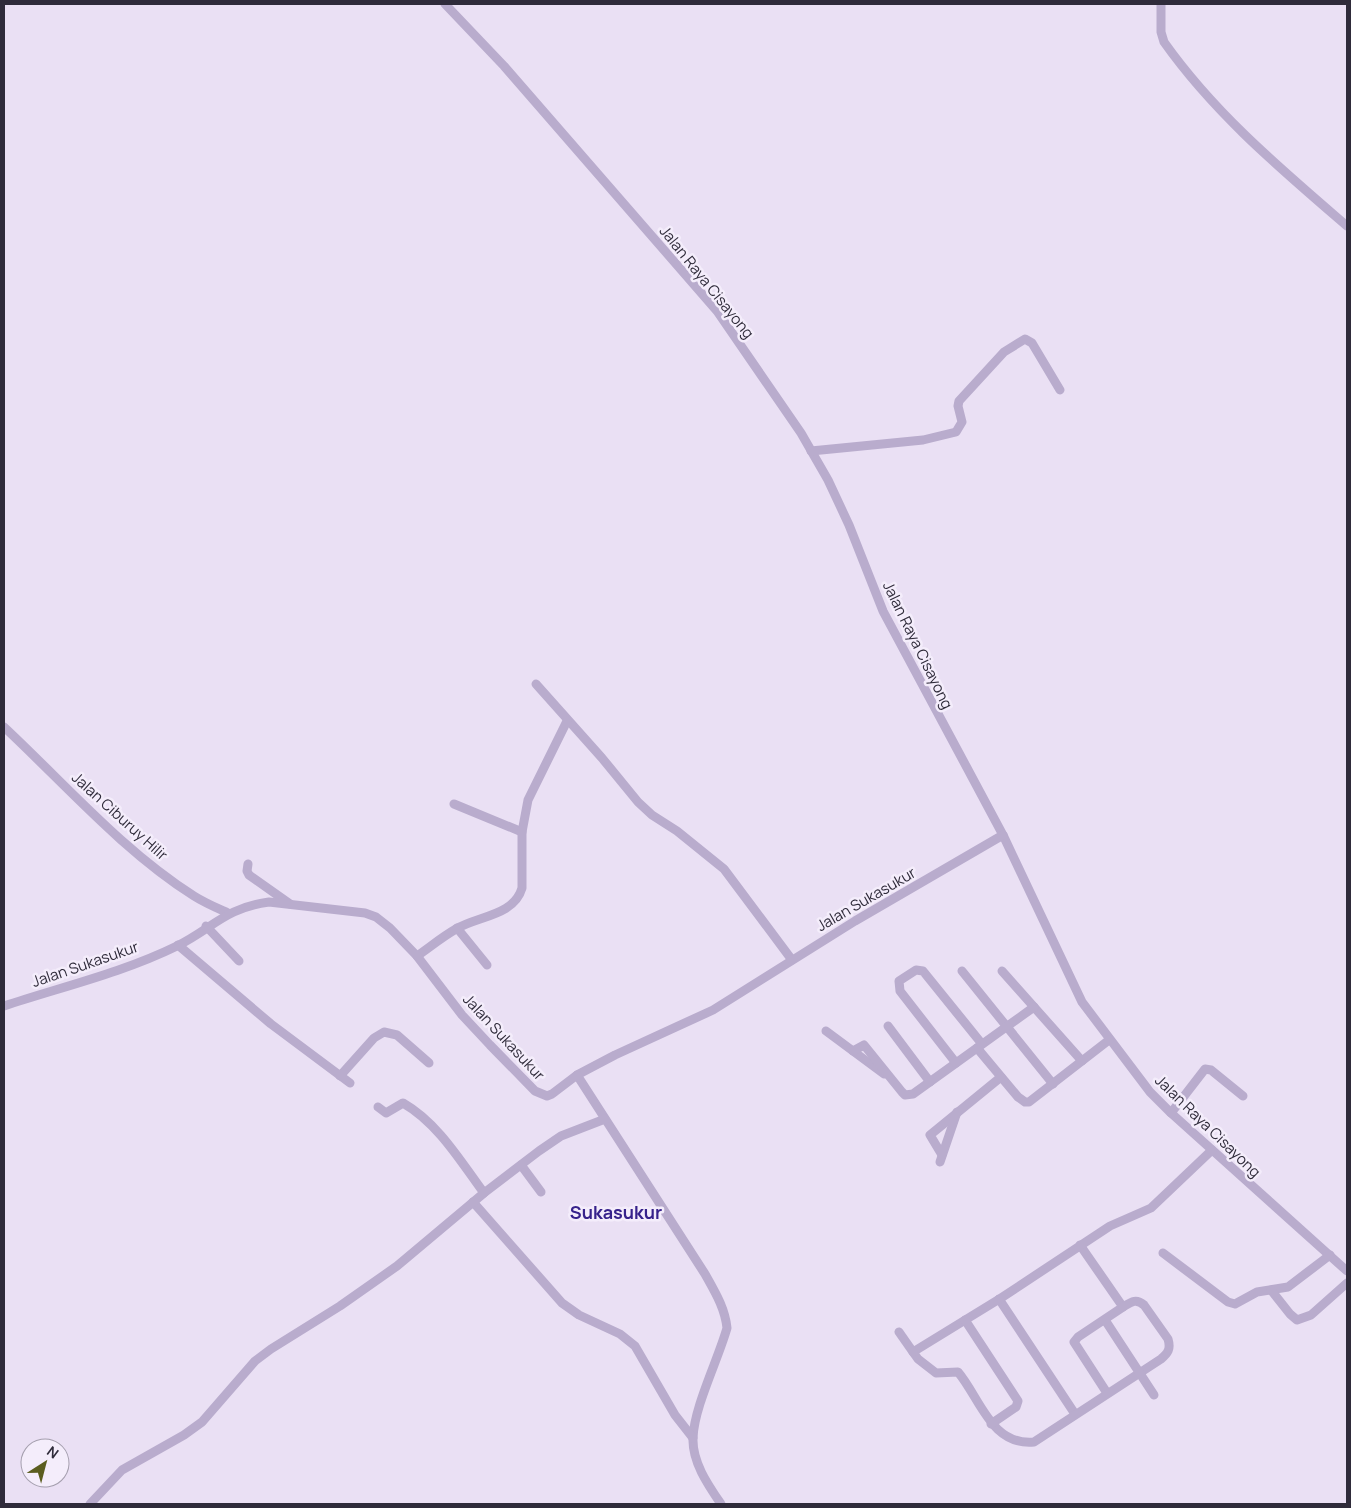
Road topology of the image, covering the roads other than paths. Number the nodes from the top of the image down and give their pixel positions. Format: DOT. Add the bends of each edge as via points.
graph roads {
  1 [pos="444,4"];
  2 [pos="1161,4"];
  3 [pos="1347,226"];
  4 [pos="1060,390"];
  5 [pos="811,451"];
  6 [pos="536,684"];
  7 [pos="567,721"];
  8 [pos="4,727"];
  9 [pos="454,804"];
  10 [pos="522,832"];
  11 [pos="1003,835"];
  12 [pos="248,864"];
  13 [pos="291,904"];
  14 [pos="228,913"];
  15 [pos="206,926"];
  16 [pos="456,928"];
  17 [pos="178,945"];
  18 [pos="417,956"];
  19 [pos="792,960"];
  20 [pos="239,961"];
  21 [pos="487,965"];
  22 [pos="962,970"];
  23 [pos="1002,971"];
  24 [pos="4,1006"];
  25 [pos="1034,1007"];
  26 [pos="888,1026"];
  27 [pos="1006,1026"];
  28 [pos="826,1030"];
  29 [pos="1109,1040"];
  30 [pos="980,1046"];
  31 [pos="1082,1061"];
  32 [pos="430,1063"];
  33 [pos="956,1063"];
  34 [pos="577,1075"];
  35 [pos="340,1076"];
  36 [pos="1001,1078"];
  37 [pos="930,1082"];
  38 [pos="350,1083"];
  39 [pos="1053,1084"];
  40 [pos="1243,1096"];
  41 [pos="378,1107"];
  42 [pos="957,1112"];
  43 [pos="1171,1113"];
  44 [pos="605,1119"];
  45 [pos="1212,1150"];
  46 [pos="521,1165"];
  47 [pos="541,1192"];
  48 [pos="484,1193"];
  49 [pos="473,1202"];
  50 [pos="1080,1245"];
  51 [pos="1163,1253"];
  52 [pos="1330,1255"];
  53 [pos="1347,1271"];
  54 [pos="1347,1283"];
  55 [pos="1271,1290"];
  56 [pos="1000,1299"];
  57 [pos="1124,1308"];
  58 [pos="966,1320"];
  59 [pos="1105,1320"];
  60 [pos="899,1332"];
  61 [pos="913,1352"];
  62 [pos="1139,1373"];
  63 [pos="1107,1393"];
  64 [pos="1154,1395"];
  65 [pos="1075,1414"];
  66 [pos="991,1424"];
  67 [pos="693,1438"];
  68 [pos="90,1504"];
  69 [pos="721,1504"];
  1 -- 5 [label="street, Jalan Raya Cisayong" via="509,71 717,310"];
  2 -- 3 [label="street" via="1164,42 1206,96 1264,154"];
  4 -- 5 [label="street" via="1032,343 1025,339 1004,352 959,401 962,422 956,432 923,440"];
  5 -- 11 [label="street, Jalan Raya Cisayong" via="849,525 883,611"];
  6 -- 7 [label="street"];
  7 -- 10 [label="street" via="533,786"];
  7 -- 19 [label="street" via="638,802 724,869"];
  8 -- 14 [label="street, Jalan Ciburuy Hilir" via="143,858 195,897"];
  9 -- 10 [label="street"];
  10 -- 16 [label="street" via="520,896 502,910"];
  11 -- 19 [label="street, Jalan Sukasukur"];
  11 -- 29 [label="street, Jalan Raya Cisayong" via="1082,1002"];
  12 -- 13 [label="street" via="249,875"];
  13 -- 14 [label="street, Jalan Sukasukur" via="254,904"];
  13 -- 18 [label="street, Jalan Sukasukur" via="376,917"];
  14 -- 15 [label="street, Jalan Sukasukur"];
  15 -- 17 [label="street, Jalan Sukasukur"];
  15 -- 20 [label="street"];
  16 -- 18 [label="street"];
  16 -- 21 [label="street"];
  17 -- 24 [label="street, Jalan Sukasukur" via="106,975"];
  17 -- 35 [label="street" via="270,1024"];
  18 -- 34 [label="street, Jalan Sukasukur" via="462,1014 535,1091 541,1095 552,1094"];
  19 -- 34 [label="street, Jalan Sukasukur" via="713,1010"];
  22 -- 27 [label="street"];
  23 -- 25 [label="street"];
  25 -- 27 [label="street"];
  25 -- 31 [label="street"];
  26 -- 37 [label="street"];
  27 -- 30 [label="street"];
  27 -- 39 [label="street"];
  28 -- 37 [label="street" via="853,1051 864,1045 902,1092 909,1095"];
  29 -- 31 [label="street"];
  29 -- 43 [label="street, Jalan Raya Cisayong"];
  30 -- 33 [label="street"];
  30 -- 33 [label="street" via="923,971 916,970 899,981 900,991"];
  30 -- 36 [label="street"];
  31 -- 39 [label="street"];
  32 -- 35 [label="street" via="397,1035 384,1032 374,1038"];
  33 -- 37 [label="street"];
  34 -- 44 [label="street"];
  35 -- 38 [label="street"];
  36 -- 39 [label="street" via="1025,1102"];
  36 -- 42 [label="street"];
  40 -- 43 [label="street" via="1211,1070 1205,1069"];
  41 -- 48 [label="street" via="386,1113 403,1103 412,1109 450,1147"];
  42 -- 42 [label="street" via="941,1159 930,1135"];
  43 -- 45 [label="street, Jalan Raya Cisayong"];
  44 -- 46 [label="street" via="561,1136"];
  44 -- 67 [label="street" via="705,1274 726,1317 728,1328 701,1402"];
  45 -- 50 [label="street" via="1151,1208 1110,1226"];
  45 -- 52 [label="street, Jalan Raya Cisayong"];
  46 -- 47 [label="street"];
  46 -- 48 [label="street"];
  48 -- 49 [label="street"];
  49 -- 67 [label="street" via="562,1303 579,1315 620,1334 634,1346 675,1415"];
  49 -- 68 [label="street" via="397,1266 255,1361 202,1422 122,1470"];
  50 -- 56 [label="street"];
  50 -- 57 [label="street"];
  51 -- 55 [label="street" via="1231,1303 1238,1304 1257,1292"];
  52 -- 53 [label="street, Jalan Raya Cisayong"];
  52 -- 55 [label="street" via="1288,1287"];
  54 -- 55 [label="street" via="1310,1315 1297,1320"];
  56 -- 58 [label="street"];
  56 -- 65 [label="street"];
  57 -- 59 [label="street"];
  57 -- 62 [label="street" via="1132,1302 1144,1305 1170,1345 1161,1360"];
  58 -- 61 [label="street"];
  58 -- 66 [label="street" via="1018,1401 1016,1407"];
  59 -- 62 [label="street"];
  59 -- 63 [label="street" via="1074,1342"];
  60 -- 61 [label="street"];
  61 -- 66 [label="street" via="936,1373 958,1372"];
  62 -- 63 [label="street"];
  62 -- 64 [label="street"];
  63 -- 65 [label="street"];
  65 -- 66 [label="street" via="1034,1442 1018,1440"];
  67 -- 69 [label="street" via="700,1469"];
}
